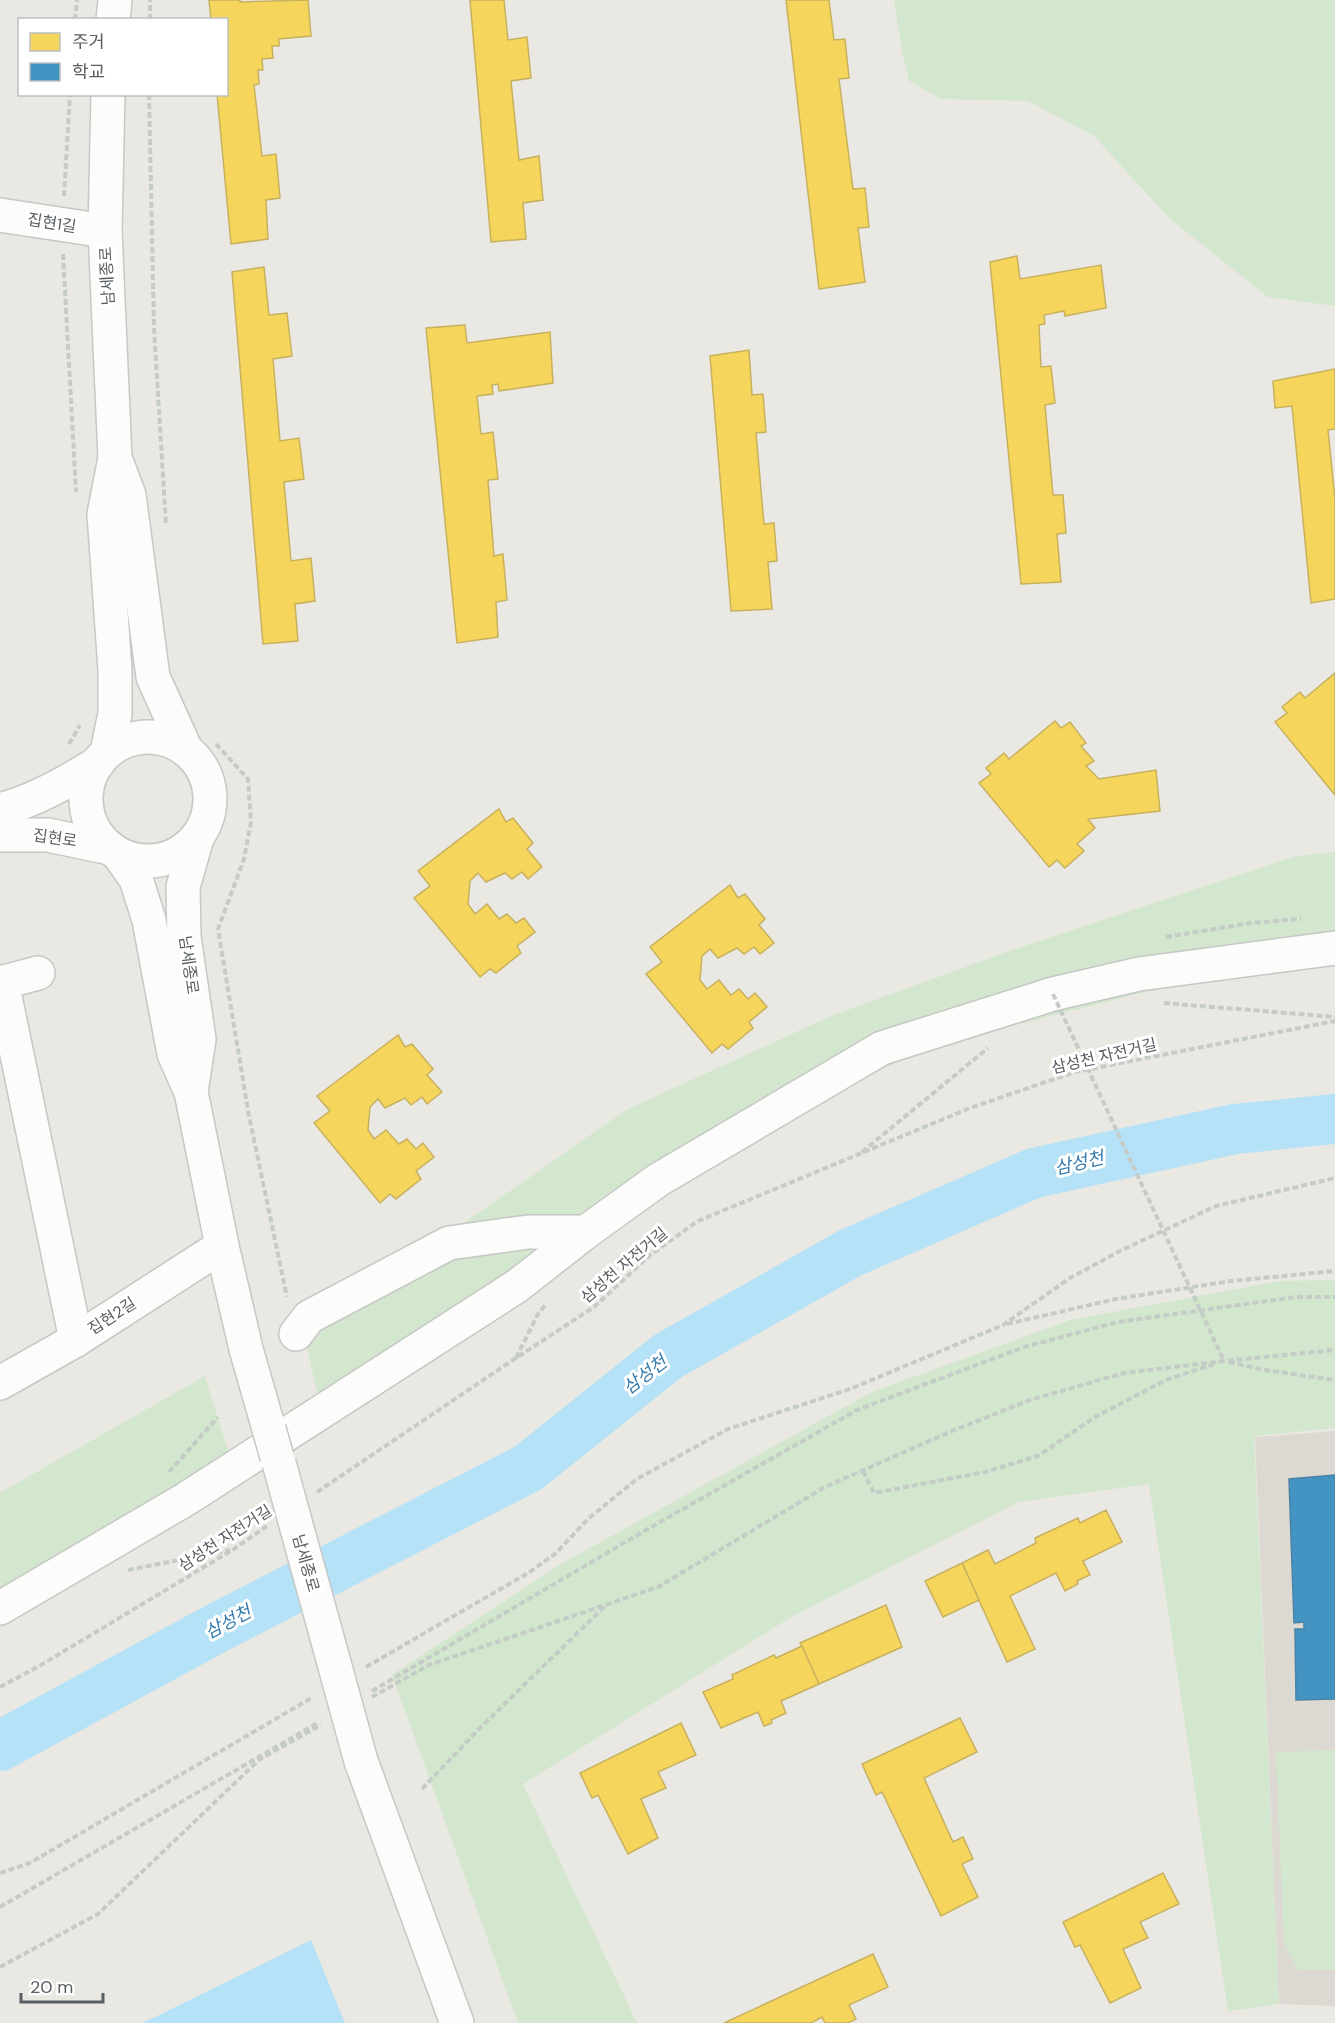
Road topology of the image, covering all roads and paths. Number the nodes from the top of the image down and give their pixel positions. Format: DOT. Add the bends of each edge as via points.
graph roads {
  1 [pos="77,0"];
  2 [pos="115,0"];
  3 [pos="150,0"];
  4 [pos="75,18"];
  5 [pos="113,18"];
  6 [pos="150,18"];
  7 [pos="70,96"];
  8 [pos="108,96"];
  9 [pos="0,215"];
  10 [pos="62,224"];
  11 [pos="105,231"];
  12 [pos="115,458"];
  13 [pos="76,502"];
  14 [pos="81,724"];
  15 [pos="186,750"];
  16 [pos="63,754"];
  17 [pos="102,758"];
  18 [pos="0,810"];
  19 [pos="0,835"];
  20 [pos="197,838"];
  21 [pos="115,851"];
  22 [pos="1335,948"];
  23 [pos="38,973"];
  24 [pos="1,982"];
  25 [pos="1054,997"];
  26 [pos="1159,1002"];
  27 [pos="1335,1019"];
  28 [pos="991,1045"];
  29 [pos="191,1092"];
  30 [pos="858,1155"];
  31 [pos="1335,1178"];
  32 [pos="586,1232"];
  33 [pos="222,1246"];
  34 [pos="1335,1271"];
  35 [pos="1335,1297"];
  36 [pos="1003,1325"];
  37 [pos="296,1334"];
  38 [pos="76,1340"];
  39 [pos="1335,1350"];
  40 [pos="1224,1360"];
  41 [pos="1335,1380"];
  42 [pos="0,1383"];
  43 [pos="863,1471"];
  44 [pos="311,1496"];
  45 [pos="272,1522"];
  46 [pos="234,1549"];
  47 [pos="118,1571"];
  48 [pos="608,1604"];
  49 [pos="0,1608"];
  50 [pos="356,1672"];
  51 [pos="0,1687"];
  52 [pos="369,1693"];
  53 [pos="316,1696"];
  54 [pos="369,1698"];
  55 [pos="422,1789"];
  56 [pos="0,1873"];
  57 [pos="0,1907"];
  58 [pos="0,1967"];
  59 [pos="457,2023"];
  1 -- 4 [label="path"];
  2 -- 5 [label="street"];
  3 -- 6 [label="path"];
  7 -- 10 [label="path"];
  8 -- 11 [label="street, 남세종로"];
  9 -- 10 [label="street, 집현1길"];
  10 -- 11 [label="street, 집현1길"];
  10 -- 13 [label="path"];
  11 -- 12 [label="street, 남세종로"];
  12 -- 15 [label="street, 남세종로" via="129,495 153,677"];
  12 -- 17 [label="street, 남세종로" via="104,514 115,714"];
  14 -- 16 [label="path"];
  15 -- 17 [label="street" via="174,742 146,737 126,741"];
  15 -- 20 [label="street" via="207,778 210,799 207,820"];
  17 -- 18 [label="street" via="60,786"];
  17 -- 21 [label="street" via="91,775 86,803 91,824 102,842"];
  19 -- 21 [label="street, 집현로" via="48,835"];
  20 -- 21 [label="street" via="181,852 161,860 140,861"];
  20 -- 29 [label="street, 남세종로" via="183,887 184,937 199,1039"];
  21 -- 29 [label="street, 남세종로" via="136,879 149,920 174,1054"];
  22 -- 25 [label="street" via="1139,974"];
  23 -- 24 [label="street"];
  24 -- 38 [label="street"];
  25 -- 32 [label="street" via="882,1048 658,1180"];
  25 -- 40 [label="path, bridge"];
  26 -- 27 [label="path"];
  27 -- 30 [label="path, 삼성천 자전거길" via="1075,1072 970,1108"];
  28 -- 30 [label="path"];
  29 -- 33 [label="street, 남세종로"];
  30 -- 44 [label="path, 삼성천 자전거길" via="698,1221 649,1256 594,1307"];
  31 -- 36 [label="path" via="1216,1206 1070,1278"];
  32 -- 37 [label="street" via="528,1232 449,1243 309,1317"];
  32 -- 49 [label="street" via="517,1286 186,1498"];
  33 -- 38 [label="street, 집현2길"];
  33 -- 59 [label="street, 남세종로, bridge" via="246,1349 362,1761"];
  34 -- 36 [label="path" via="1231,1281 1116,1299"];
  35 -- 52 [label="path" via="1296,1297 1118,1322 1024,1347 857,1410"];
  36 -- 50 [label="path" via="850,1389 728,1429 637,1479 589,1518 555,1554 528,1573"];
  38 -- 42 [label="street, 집현2길"];
  39 -- 40 [label="path"];
  40 -- 41 [label="path"];
  40 -- 43 [label="path" via="1124,1372 1030,1400"];
  40 -- 43 [label="path" via="1166,1380 1095,1418 1038,1456 986,1472 874,1493"];
  43 -- 48 [label="path" via="825,1487 658,1587"];
  45 -- 46 [label="path, 삼성천 자전거길"];
  46 -- 47 [label="path"];
  46 -- 51 [label="path, 삼성천 자전거길"];
  48 -- 54 [label="path" via="429,1665"];
  48 -- 55 [label="path"];
  53 -- 56 [label="path" via="30,1863"];
  57 -- 58 [label="path" via="329,1718 260,1759 98,1914"];
}
